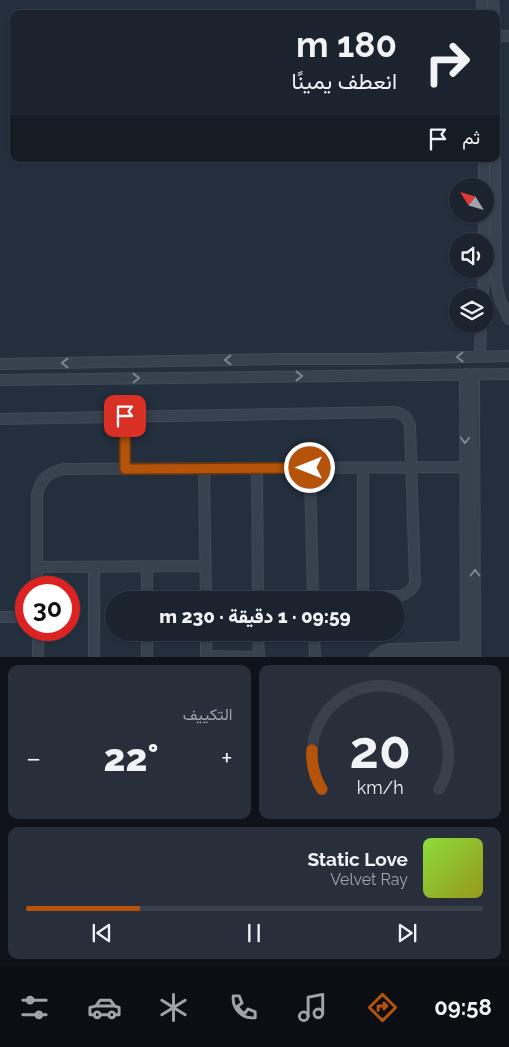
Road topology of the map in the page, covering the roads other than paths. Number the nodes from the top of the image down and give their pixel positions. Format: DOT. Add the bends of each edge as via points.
graph roads {
  1 [pos="484,162"];
  2 [pos="495,162"];
  3 [pos="484,178"];
  4 [pos="509,319"];
  5 [pos="481,333"];
  6 [pos="509,356"];
  7 [pos="480,357"];
  8 [pos="281,359"];
  9 [pos="255,360"];
  10 [pos="1,363"];
  11 [pos="470,374"];
  12 [pos="509,374"];
  13 [pos="280,376"];
  14 [pos="254,377"];
  15 [pos="0,380"];
  16 [pos="470,410"];
  17 [pos="125,416"];
  18 [pos="0,419"];
  19 [pos="412,467"];
  20 [pos="465,467"];
  21 [pos="204,468"];
  22 [pos="257,468"];
  23 [pos="310,468"];
  24 [pos="363,468"];
  25 [pos="125,469"];
  26 [pos="205,566"];
  27 [pos="94,567"];
  28 [pos="147,567"];
  29 [pos="37,568"];
  30 [pos="37,576"];
  31 [pos="147,591"];
  32 [pos="206,591"];
  33 [pos="258,591"];
  34 [pos="313,591"];
  35 [pos="363,591"];
  36 [pos="405,594"];
  37 [pos="471,607"];
  38 [pos="15,617"];
  39 [pos="0,618"];
  40 [pos="38,641"];
  41 [pos="147,641"];
  42 [pos="206,641"];
  43 [pos="258,641"];
  44 [pos="314,641"];
  45 [pos="469,654"];
  46 [pos="206,656"];
  47 [pos="38,657"];
  48 [pos="94,657"];
  49 [pos="147,657"];
  50 [pos="258,657"];
  51 [pos="315,657"];
  52 [pos="375,657"];
  53 [pos="388,657"];
  1 -- 3 [label="street"];
  2 -- 4 [label="street" via="496,282"];
  5 -- 7 [label="street"];
  6 -- 7 [label="street"];
  7 -- 8 [label="street, one-way"];
  8 -- 9 [label="street"];
  8 -- 13 [label="street"];
  9 -- 10 [label="street, one-way"];
  9 -- 14 [label="street" via="258,367"];
  11 -- 12 [label="street"];
  13 -- 11 [label="street, one-way"];
  11 -- 16 [label="street"];
  13 -- 14 [label="street"];
  15 -- 14 [label="street, one-way"];
  16 -- 20 [label="street, one-way"];
  37 -- 16 [label="street, one-way"];
  17 -- 18 [label="street"];
  17 -- 19 [label="street" via="401,413 408,418 410,426"];
  17 -- 25 [label="street"];
  19 -- 20 [label="street"];
  19 -- 24 [label="street"];
  19 -- 36 [label="street" via="415,583"];
  20 -- 37 [label="street"];
  21 -- 22 [label="street"];
  21 -- 25 [label="street"];
  21 -- 26 [label="street"];
  22 -- 23 [label="street"];
  22 -- 33 [label="street"];
  23 -- 24 [label="street"];
  23 -- 34 [label="street"];
  24 -- 35 [label="street"];
  25 -- 29 [label="street" via="63,469 45,477 37,495"];
  26 -- 28 [label="street"];
  26 -- 32 [label="street"];
  27 -- 28 [label="street"];
  27 -- 29 [label="street"];
  27 -- 48 [label="street"];
  28 -- 31 [label="street"];
  29 -- 30 [label="street"];
  37 -- 45 [label="street"];
  38 -- 39 [label="street"];
  40 -- 47 [label="street"];
  41 -- 49 [label="street"];
  42 -- 46 [label="street"];
  43 -- 50 [label="street"];
  44 -- 51 [label="street"];
  45 -- 52 [label="street" via="390,649"];
  45 -- 53 [label="street"];
  46 -- 50 [label="street"];
}
